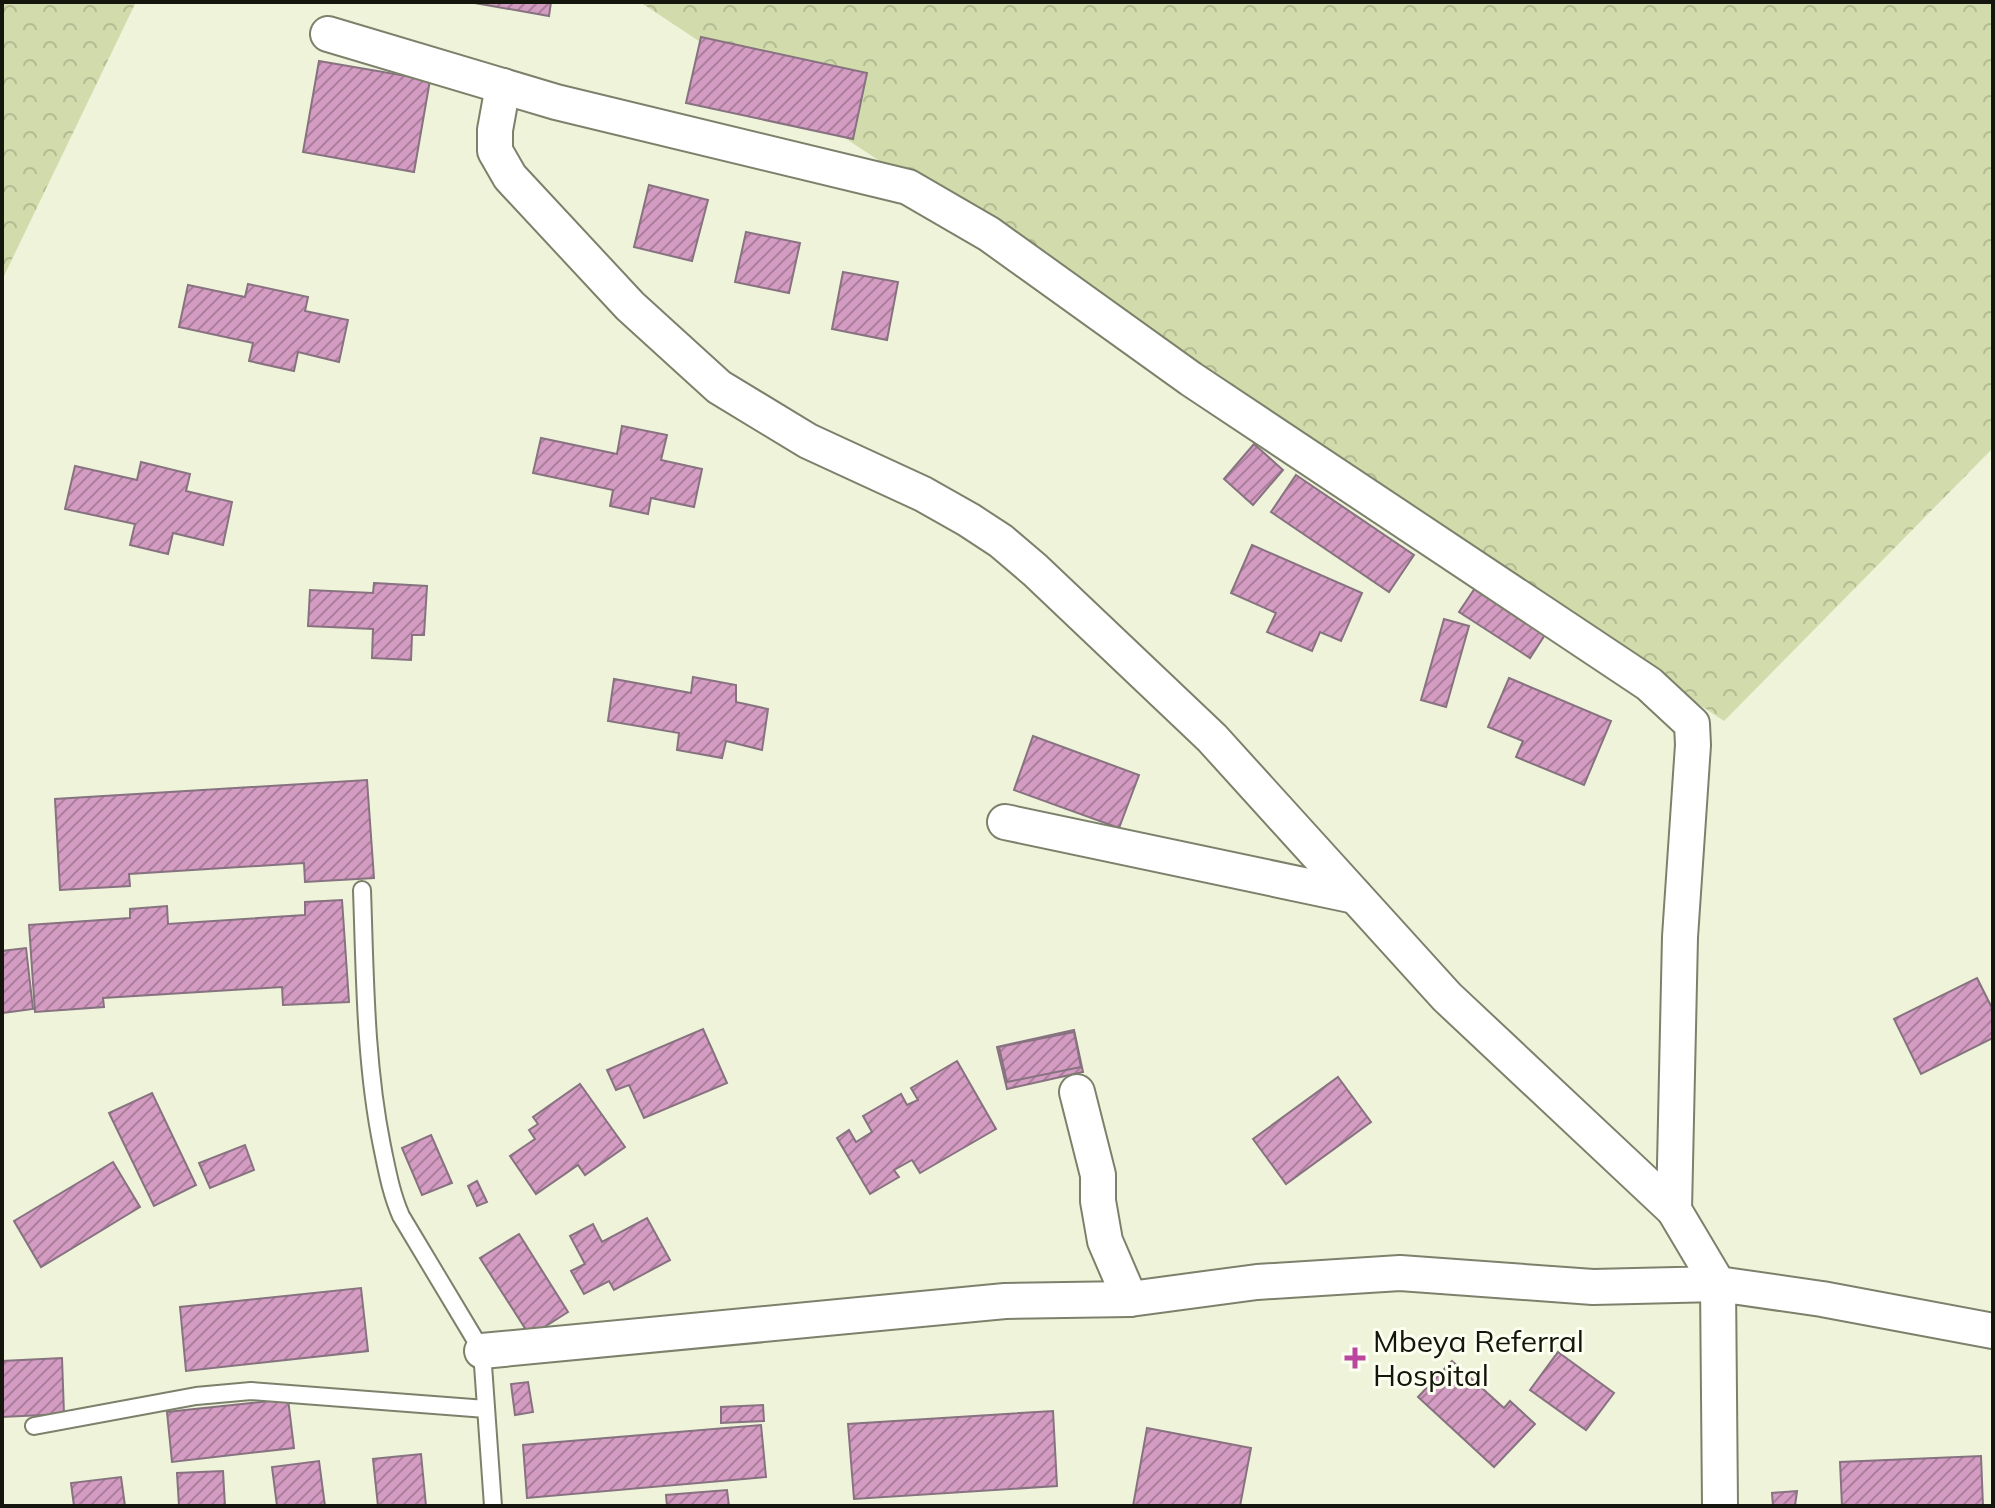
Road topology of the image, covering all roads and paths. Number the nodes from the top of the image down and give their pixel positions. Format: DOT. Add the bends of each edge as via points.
graph roads {
  1 [pos="328,34"];
  2 [pos="503,86"];
  3 [pos="1005,822"];
  4 [pos="362,890"];
  5 [pos="1355,896"];
  6 [pos="1077,1092"];
  7 [pos="1674,1210"];
  8 [pos="1718,1284"];
  9 [pos="1130,1299"];
  10 [pos="1993,1331"];
  11 [pos="482,1351"];
  12 [pos="486,1409"];
  13 [pos="34,1426"];
  14 [pos="493,1506"];
  15 [pos="1720,1506"];
  1 -- 2 [label="street"];
  2 -- 5 [label="street" via="495,151 510,177 630,306 719,387 808,441 923,494 1001,541 1212,738"];
  2 -- 7 [label="street" via="922,194 989,234 1191,379 1675,706 1692,724 1693,745 1680,937"];
  3 -- 5 [label="street"];
  4 -- 11 [label="lane" via="368,1051 392,1196"];
  5 -- 7 [label="street" via="1447,997"];
  6 -- 9 [label="street" via="1098,1175 1105,1241"];
  7 -- 8 [label="street"];
  8 -- 9 [label="street" via="1593,1287 1400,1273 1257,1282"];
  8 -- 10 [label="street"];
  8 -- 15 [label="street"];
  9 -- 11 [label="street" via="1005,1301"];
  11 -- 12 [label="lane"];
  12 -- 13 [label="lane" via="251,1391"];
  12 -- 14 [label="lane"];
}
